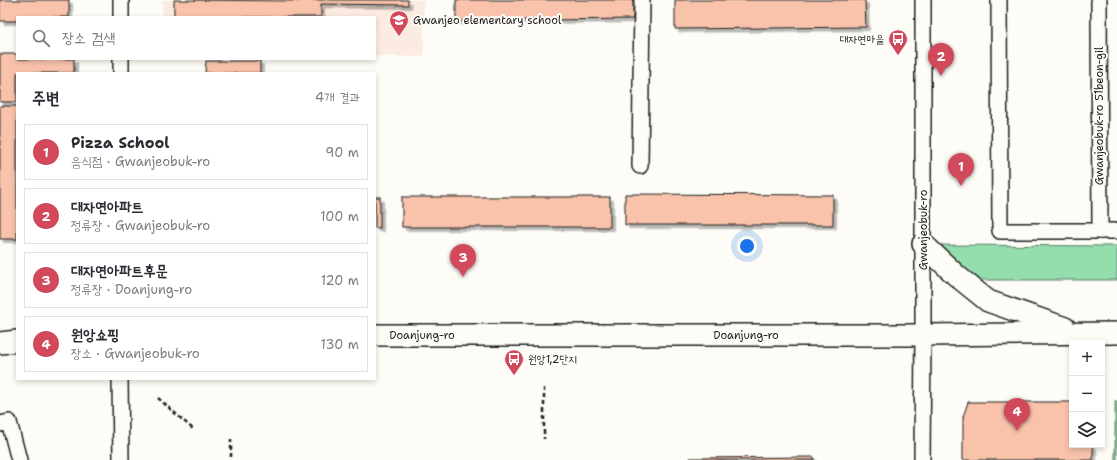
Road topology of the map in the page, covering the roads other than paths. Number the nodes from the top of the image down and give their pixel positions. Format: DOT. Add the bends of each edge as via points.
graph roads {
  1 [pos="121,0"];
  2 [pos="642,0"];
  3 [pos="923,0"];
  4 [pos="999,0"];
  5 [pos="1099,0"];
  6 [pos="121,16"];
  7 [pos="121,60"];
  8 [pos="121,72"];
  9 [pos="640,166"];
  10 [pos="1100,231"];
  11 [pos="1117,231"];
  12 [pos="923,244"];
  13 [pos="1079,333"];
  14 [pos="1117,333"];
  15 [pos="376,335"];
  16 [pos="923,335"];
  17 [pos="16,341"];
  18 [pos="0,342"];
  19 [pos="120,380"];
  20 [pos="0,424"];
  21 [pos="19,460"];
  22 [pos="121,460"];
  23 [pos="922,460"];
  1 -- 6 [label="street"];
  2 -- 9 [label="street"];
  3 -- 12 [label="street, Gwanjeobuk-ro"];
  4 -- 10 [label="street" via="1000,231"];
  5 -- 10 [label="street, Gwanjeobuk-ro 51beon-gil"];
  7 -- 8 [label="street"];
  10 -- 11 [label="street"];
  12 -- 13 [label="street" via="988,301"];
  12 -- 16 [label="street, Gwanjeobuk-ro"];
  13 -- 14 [label="street, Doanjung-ro"];
  13 -- 16 [label="street, Doanjung-ro"];
  15 -- 16 [label="street, Doanjung-ro"];
  16 -- 23 [label="street, Gwanjeobuk-ro"];
  17 -- 18 [label="street"];
  19 -- 22 [label="street"];
  20 -- 21 [label="street" via="9,422"];
}
